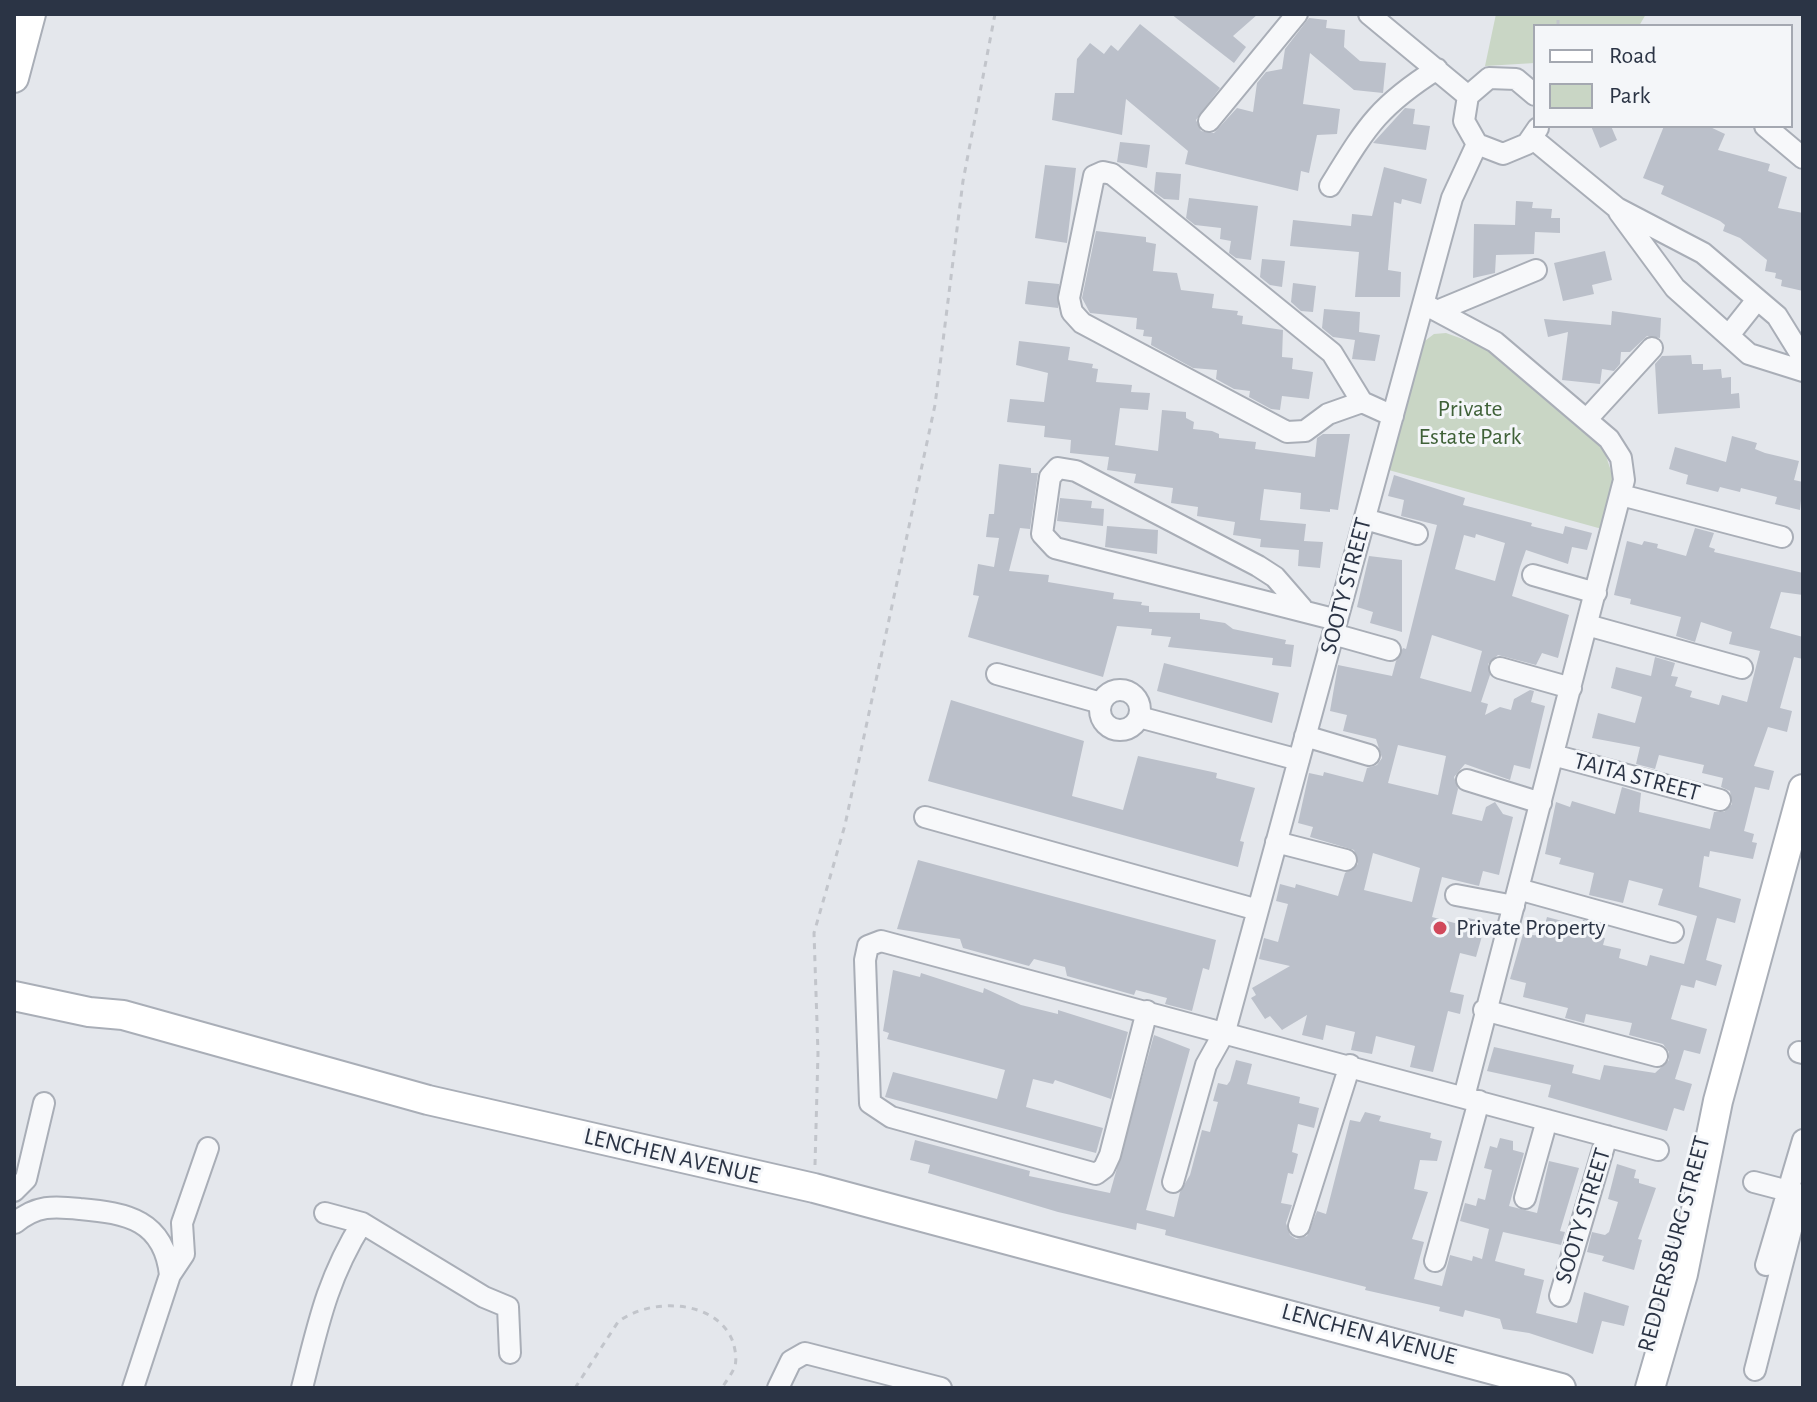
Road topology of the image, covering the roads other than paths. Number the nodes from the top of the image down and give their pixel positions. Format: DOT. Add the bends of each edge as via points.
graph roads {
  1 [pos="1281,14"];
  2 [pos="1297,14"];
  3 [pos="1369,14"];
  4 [pos="32,15"];
  5 [pos="1437,69"];
  6 [pos="1234,71"];
  7 [pos="14,78"];
  8 [pos="1532,87"];
  9 [pos="1468,96"];
  10 [pos="1209,121"];
  11 [pos="1767,128"];
  12 [pos="1536,132"];
  13 [pos="1477,144"];
  14 [pos="1803,158"];
  15 [pos="1330,186"];
  16 [pos="1617,208"];
  17 [pos="1536,270"];
  18 [pos="1756,301"];
  19 [pos="1430,308"];
  20 [pos="1729,335"];
  21 [pos="1652,348"];
  22 [pos="1803,358"];
  23 [pos="1803,371"];
  24 [pos="1362,402"];
  25 [pos="1393,416"];
  26 [pos="1587,419"];
  27 [pos="1621,495"];
  28 [pos="1365,519"];
  29 [pos="1417,534"];
  30 [pos="1782,537"];
  31 [pos="1533,575"];
  32 [pos="1596,593"];
  33 [pos="1302,608"];
  34 [pos="1587,625"];
  35 [pos="1335,627"];
  36 [pos="1390,650"];
  37 [pos="1500,668"];
  38 [pos="1742,668"];
  39 [pos="997,674"];
  40 [pos="1571,688"];
  41 [pos="1305,736"];
  42 [pos="1369,755"];
  43 [pos="1553,755"];
  44 [pos="1299,760"];
  45 [pos="1467,780"];
  46 [pos="1803,789"];
  47 [pos="1720,800"];
  48 [pos="1541,803"];
  49 [pos="925,817"];
  50 [pos="1276,842"];
  51 [pos="1346,860"];
  52 [pos="1456,895"];
  53 [pos="1516,898"];
  54 [pos="1258,910"];
  55 [pos="1673,932"];
  56 [pos="14,980"];
  57 [pos="14,996"];
  58 [pos="1484,1010"];
  59 [pos="1147,1011"];
  60 [pos="123,1015"];
  61 [pos="1225,1031"];
  62 [pos="1657,1056"];
  63 [pos="1350,1065"];
  64 [pos="1471,1099"];
  65 [pos="1718,1101"];
  66 [pos="44,1103"];
  67 [pos="1547,1120"];
  68 [pos="1607,1136"];
  69 [pos="1803,1140"];
  70 [pos="208,1148"];
  71 [pos="1658,1150"];
  72 [pos="1173,1182"];
  73 [pos="1754,1182"];
  74 [pos="20,1185"];
  75 [pos="1796,1193"];
  76 [pos="1525,1198"];
  77 [pos="49,1207"];
  78 [pos="325,1213"];
  79 [pos="14,1222"];
  80 [pos="182,1223"];
  81 [pos="362,1223"];
  82 [pos="1299,1226"];
  83 [pos="154,1233"];
  84 [pos="1435,1261"];
  85 [pos="1766,1265"];
  86 [pos="170,1275"];
  87 [pos="1560,1296"];
  88 [pos="1222,1298"];
  89 [pos="510,1353"];
  90 [pos="1755,1370"];
  91 [pos="133,1388"];
  92 [pos="302,1388"];
  93 [pos="778,1388"];
  94 [pos="941,1388"];
  95 [pos="1494,1388"];
  96 [pos="1561,1388"];
  97 [pos="1635,1388"];
  98 [pos="1650,1388"];
  1 -- 6 [label="street"];
  2 -- 10 [label="street"];
  3 -- 5 [label="street"];
  4 -- 7 [label="main road"];
  5 -- 9 [label="street"];
  5 -- 15 [label="street" via="1374,117"];
  8 -- 9 [label="street" via="1489,78"];
  9 -- 13 [label="street" via="1464,121"];
  11 -- 14 [label="street"];
  12 -- 13 [label="street" via="1516,151 1503,154"];
  12 -- 16 [label="street"];
  13 -- 19 [label="street, SOOTY STREET" via="1455,189"];
  16 -- 18 [label="street" via="1693,245"];
  16 -- 20 [label="street" via="1675,288"];
  17 -- 19 [label="street"];
  18 -- 20 [label="street"];
  18 -- 22 [label="street" via="1777,316"];
  19 -- 25 [label="street, SOOTY STREET"];
  19 -- 26 [label="street, TAITA STREET" via="1495,342"];
  20 -- 23 [label="street" via="1749,354"];
  21 -- 26 [label="street"];
  24 -- 24 [label="street" via="1328,414 1305,431 1287,432 1082,323 1069,298 1094,176 1112,174 1332,353"];
  24 -- 25 [label="street"];
  25 -- 28 [label="street, SOOTY STREET"];
  26 -- 27 [label="street, TAITA STREET" via="1616,448 1623,469"];
  27 -- 30 [label="street"];
  27 -- 32 [label="street, TAITA STREET"];
  28 -- 29 [label="street"];
  28 -- 35 [label="street, SOOTY STREET"];
  31 -- 32 [label="street"];
  32 -- 34 [label="street, TAITA STREET"];
  33 -- 33 [label="street" via="1055,548 1042,534 1050,477 1058,468 1076,471 1258,566"];
  33 -- 35 [label="street"];
  34 -- 38 [label="street"];
  34 -- 40 [label="street, TAITA STREET"];
  35 -- 36 [label="street"];
  35 -- 41 [label="street, SOOTY STREET"];
  37 -- 40 [label="street"];
  39 -- 44 [label="street" via="1101,703 1105,723 1117,730 1131,727 1139,717"];
  40 -- 43 [label="street, TAITA STREET"];
  41 -- 42 [label="street"];
  41 -- 44 [label="street, SOOTY STREET"];
  43 -- 47 [label="street, TAITA STREET"];
  43 -- 48 [label="street, TAITA STREET"];
  44 -- 50 [label="street, SOOTY STREET"];
  45 -- 48 [label="street"];
  46 -- 65 [label="main road, REDDERSBURG STREET"];
  48 -- 53 [label="street, TAITA STREET"];
  49 -- 54 [label="street"];
  50 -- 51 [label="street"];
  50 -- 54 [label="street, SOOTY STREET"];
  52 -- 53 [label="street"];
  53 -- 55 [label="street"];
  53 -- 58 [label="street, TAITA STREET"];
  54 -- 61 [label="street, SOOTY STREET"];
  56 -- 60 [label="main road, LENCHEN AVENUE" via="91,1000"];
  57 -- 60 [label="main road, LENCHEN AVENUE"];
  58 -- 62 [label="street"];
  58 -- 64 [label="street, TAITA STREET"];
  59 -- 59 [label="street" via="874,941 865,960 870,1103 891,1117 1098,1174 1110,1155"];
  59 -- 61 [label="street"];
  60 -- 88 [label="main road, LENCHEN AVENUE" via="428,1100 814,1188"];
  61 -- 63 [label="street, SOOTY STREET"];
  61 -- 72 [label="street, SOOTY STREET" via="1206,1065"];
  63 -- 64 [label="street, SOOTY STREET"];
  63 -- 82 [label="street"];
  64 -- 67 [label="street, SOOTY STREET"];
  64 -- 84 [label="street"];
  65 -- 97 [label="main road, REDDERSBURG STREET" via="1704,1135"];
  65 -- 98 [label="main road, REDDERSBURG STREET" via="1683,1274"];
  66 -- 74 [label="street"];
  67 -- 68 [label="street, SOOTY STREET"];
  67 -- 76 [label="street"];
  68 -- 71 [label="street, SOOTY STREET"];
  68 -- 87 [label="street, SOOTY STREET"];
  69 -- 75 [label="street"];
  70 -- 80 [label="street"];
  73 -- 75 [label="street"];
  74 -- 77 [label="street"];
  75 -- 85 [label="street"];
  75 -- 90 [label="street"];
  77 -- 79 [label="street"];
  77 -- 83 [label="street" via="109,1211 137,1219"];
  78 -- 81 [label="street"];
  80 -- 83 [label="street" via="170,1232"];
  80 -- 86 [label="street" via="184,1254"];
  81 -- 89 [label="street" via="508,1307"];
  81 -- 92 [label="street" via="326,1292"];
  83 -- 86 [label="street" via="166,1252"];
  86 -- 91 [label="street"];
  88 -- 95 [label="main road, LENCHEN AVENUE" via="1278,1321"];
  88 -- 96 [label="main road, LENCHEN AVENUE"];
  93 -- 94 [label="street" via="791,1361 805,1353"];
}
